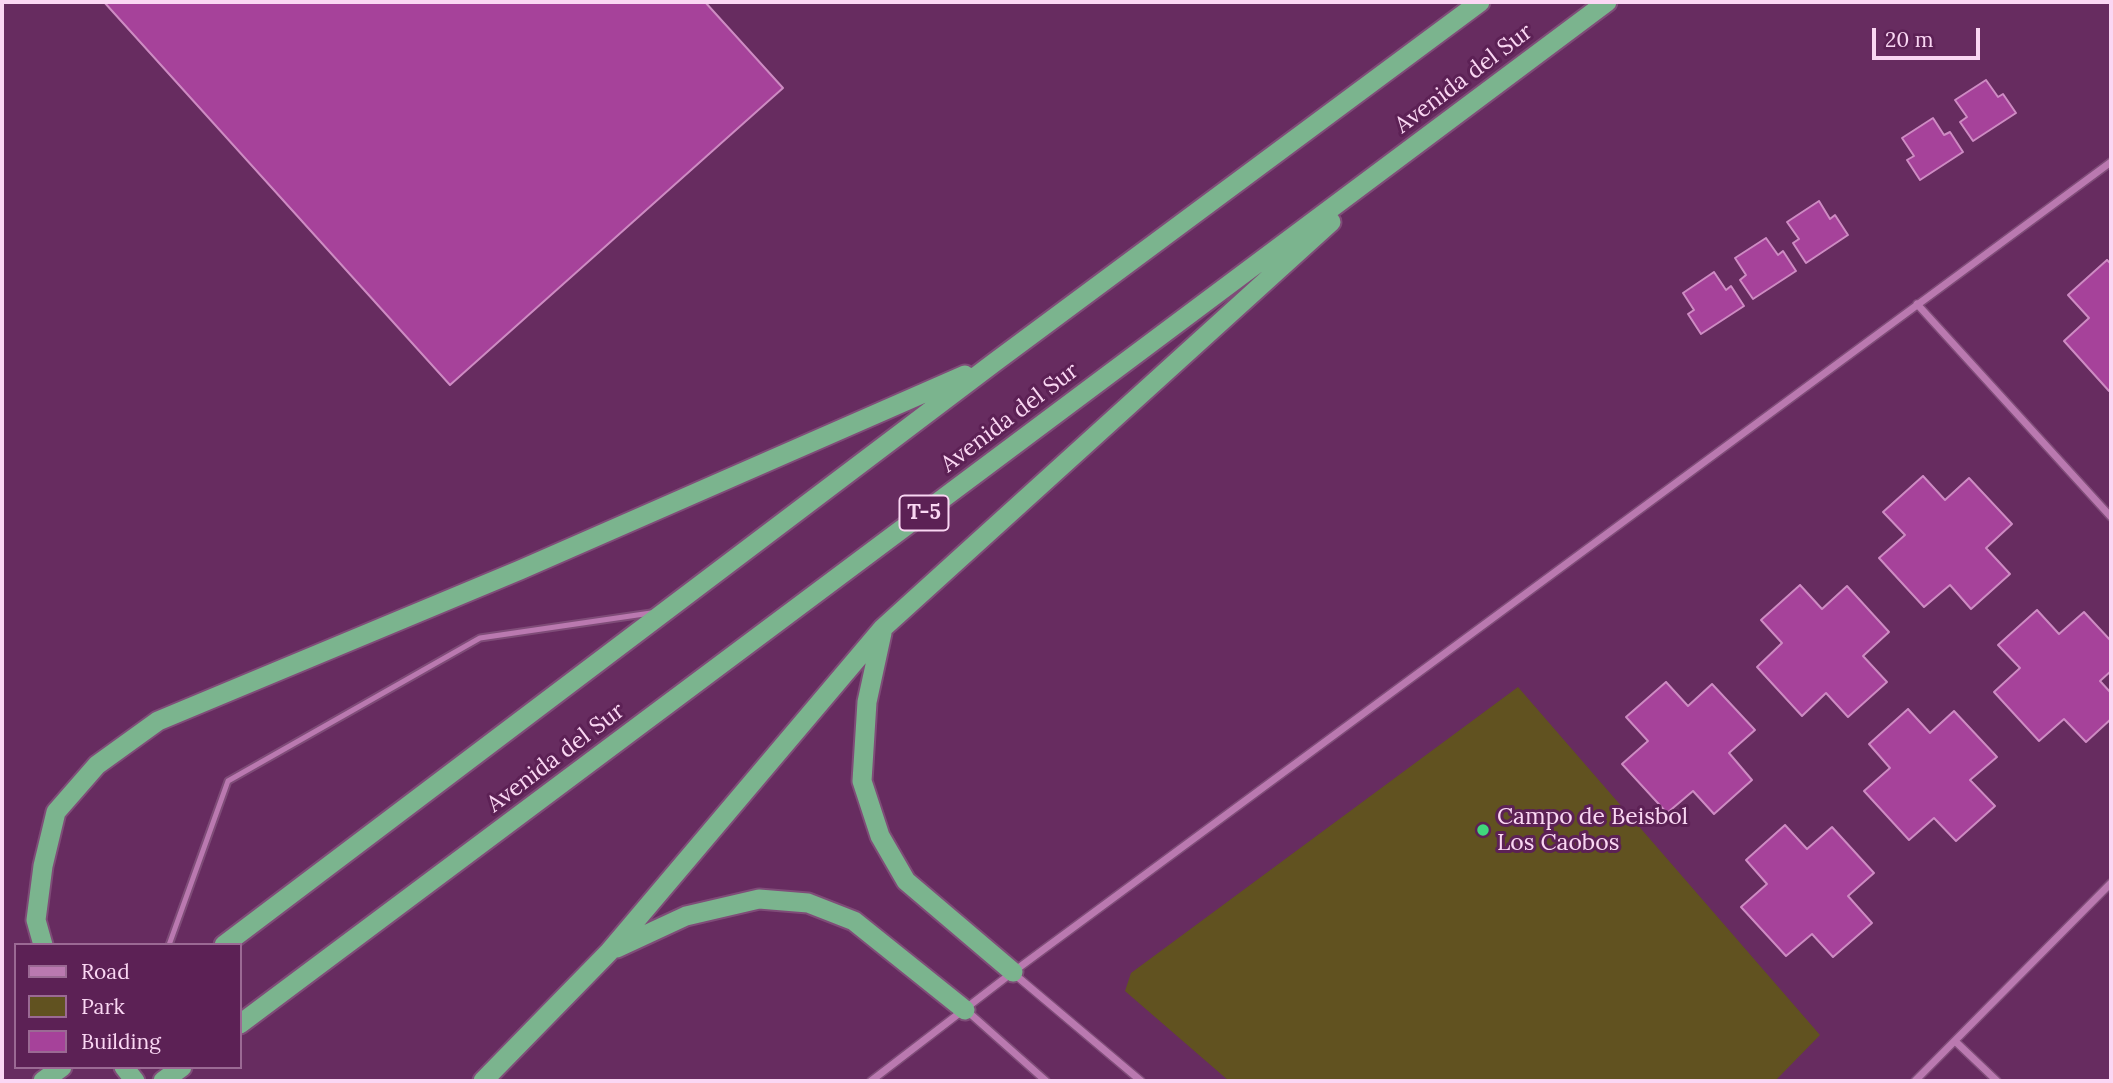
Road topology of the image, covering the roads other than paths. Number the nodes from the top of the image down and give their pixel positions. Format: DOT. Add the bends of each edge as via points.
graph roads {
  1 [pos="1480,2"];
  2 [pos="1607,2"];
  3 [pos="1419,143"];
  4 [pos="2111,162"];
  5 [pos="1917,304"];
  6 [pos="995,362"];
  7 [pos="2111,517"];
  8 [pos="665,611"];
  9 [pos="883,628"];
  10 [pos="2110,888"];
  11 [pos="42,943"];
  12 [pos="170,943"];
  13 [pos="227,943"];
  14 [pos="609,952"];
  15 [pos="1013,972"];
  16 [pos="965,1010"];
  17 [pos="242,1023"];
  18 [pos="1955,1041"];
  19 [pos="59,1069"];
  20 [pos="179,1069"];
  21 [pos="43,1081"];
  22 [pos="163,1081"];
  23 [pos="482,1081"];
  24 [pos="871,1081"];
  25 [pos="1046,1081"];
  26 [pos="1141,1081"];
  27 [pos="1915,1081"];
  28 [pos="1997,1081"];
  1 -- 6 [label="highway"];
  2 -- 3 [label="highway, Avenida del Sur / T-5"];
  3 -- 9 [label="highway, T-5"];
  3 -- 17 [label="highway, Avenida del Sur / T-5"];
  4 -- 5 [label="street"];
  5 -- 7 [label="street"];
  5 -- 15 [label="street"];
  6 -- 8 [label="highway"];
  6 -- 11 [label="highway" via="520,570 158,721 97,765 56,813 36,920"];
  8 -- 12 [label="lane" via="480,638 228,781"];
  8 -- 13 [label="highway"];
  9 -- 14 [label="highway, T-5"];
  9 -- 15 [label="highway" via="867,702 862,781 880,836 906,881"];
  10 -- 18 [label="street"];
  14 -- 16 [label="highway" via="686,916 759,899 808,903 854,921"];
  14 -- 23 [label="highway"];
  15 -- 16 [label="street"];
  15 -- 26 [label="street"];
  16 -- 24 [label="street"];
  16 -- 25 [label="street"];
  18 -- 27 [label="street"];
  18 -- 28 [label="street"];
  19 -- 21 [label="highway"];
  20 -- 22 [label="highway"];
}
